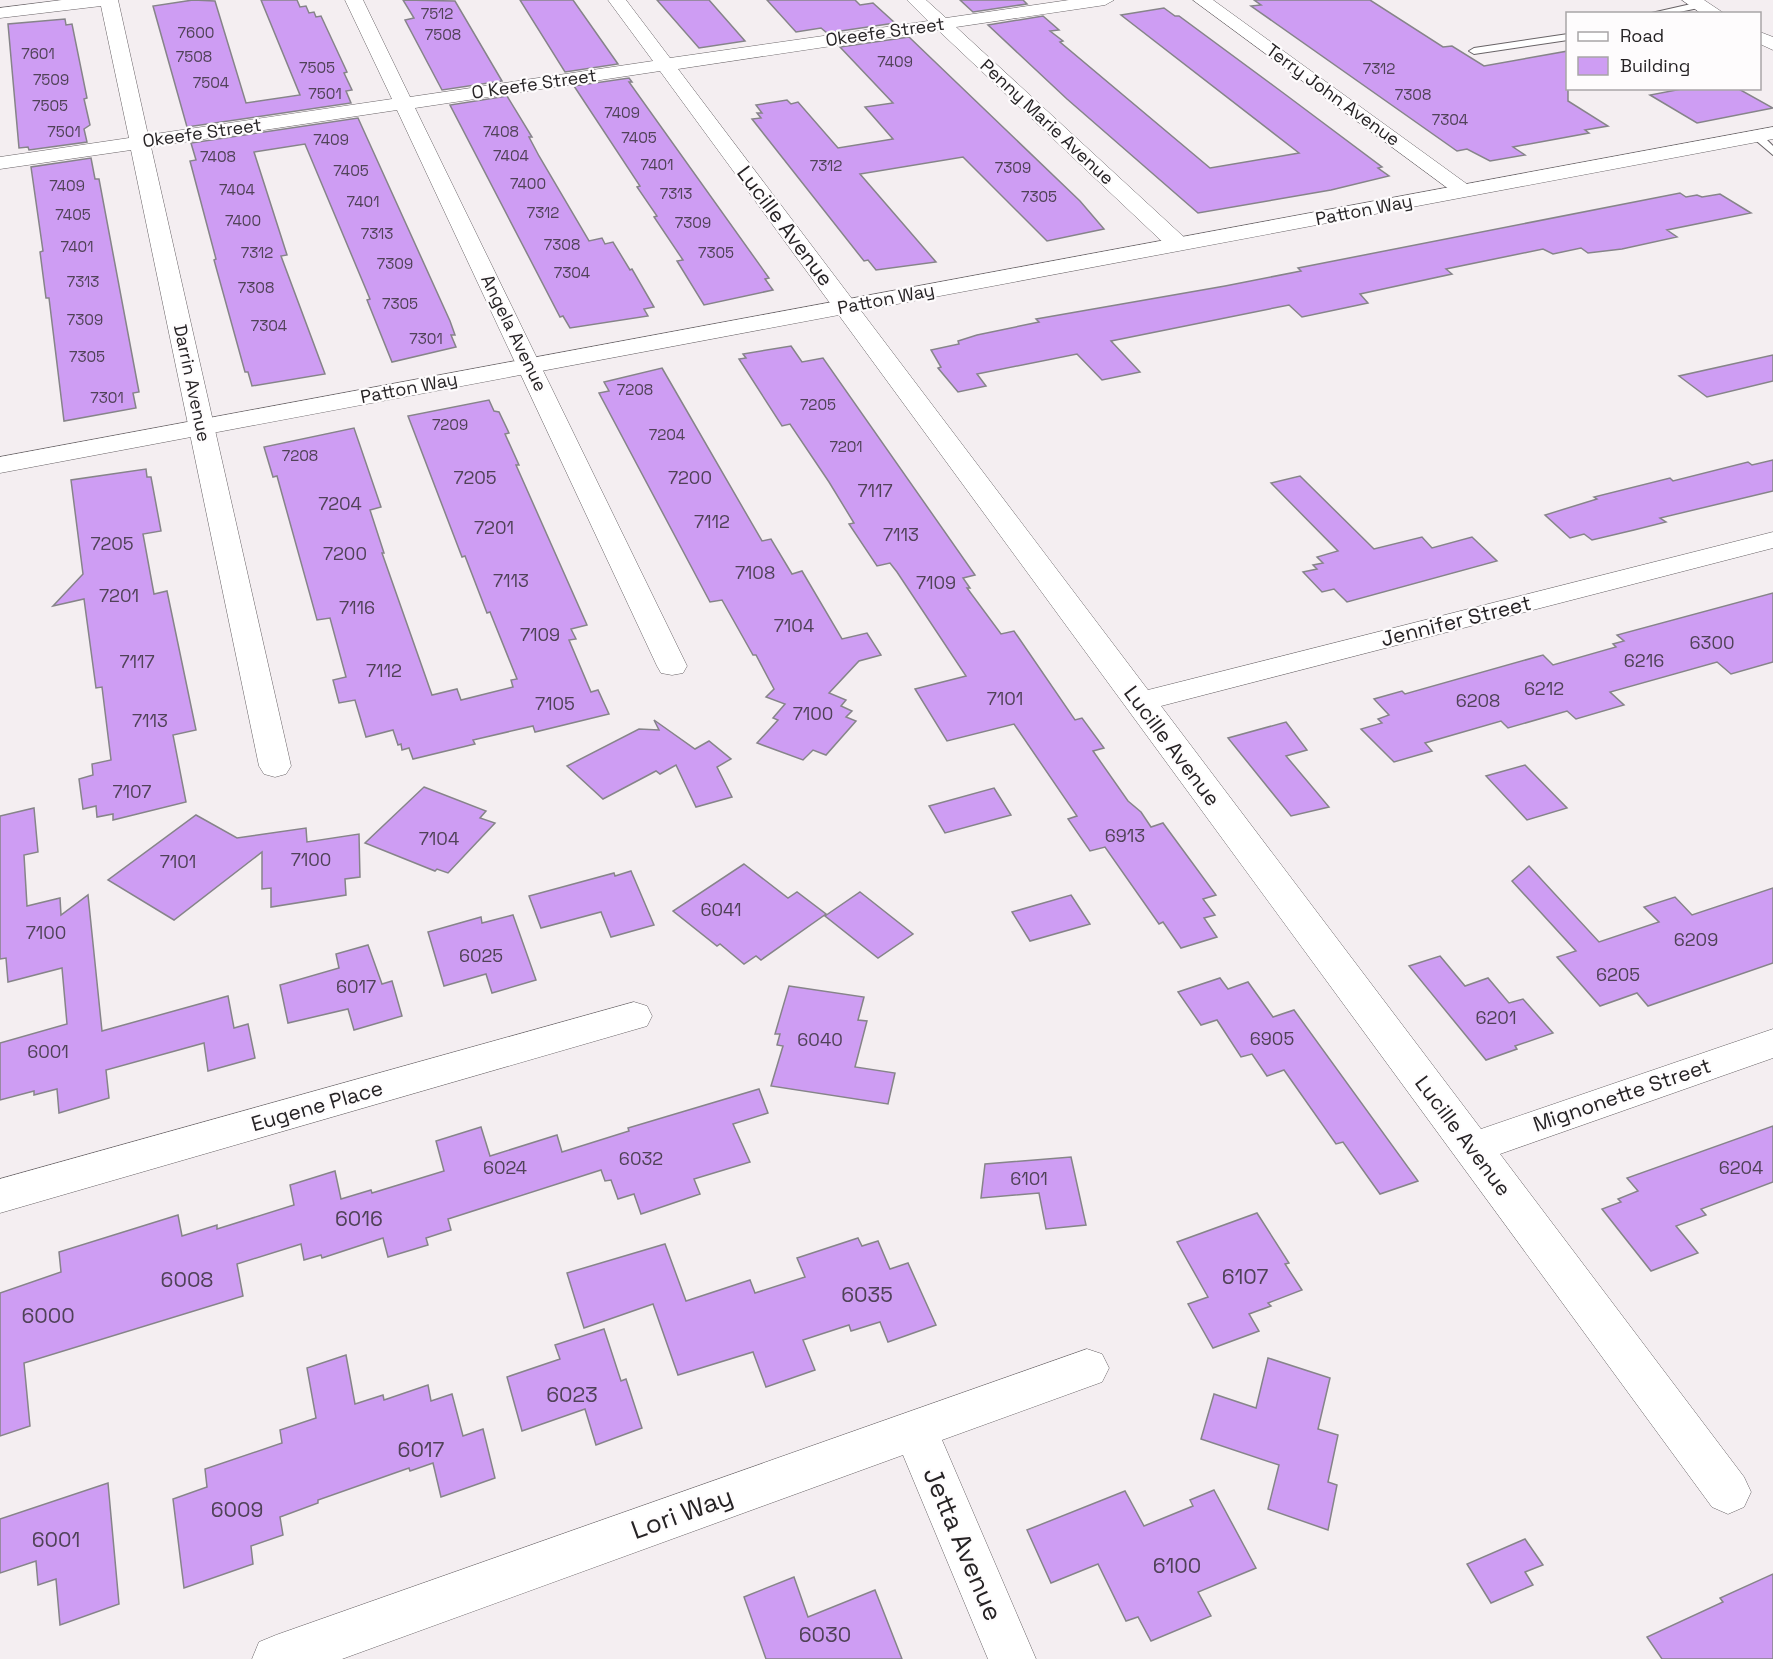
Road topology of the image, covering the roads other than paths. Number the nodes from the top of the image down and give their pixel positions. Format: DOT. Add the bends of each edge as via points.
graph roads {
  1 [pos="107,0"];
  2 [pos="354,0"];
  3 [pos="617,0"];
  4 [pos="916,0"];
  5 [pos="1105,0"];
  6 [pos="1202,0"];
  7 [pos="1702,6"];
  8 [pos="1664,12"];
  9 [pos="0,13"];
  10 [pos="942,24"];
  11 [pos="1566,37"];
  12 [pos="1474,51"];
  13 [pos="665,65"];
  14 [pos="403,103"];
  15 [pos="1768,140"];
  16 [pos="140,142"];
  17 [pos="0,163"];
  18 [pos="1464,191"];
  19 [pos="1178,244"];
  20 [pos="845,307"];
  21 [pos="530,366"];
  22 [pos="202,427"];
  23 [pos="0,465"];
  24 [pos="1773,540"];
  25 [pos="672,666"];
  26 [pos="1140,702"];
  27 [pos="275,766"];
  28 [pos="634,1016"];
  29 [pos="1773,1043"];
  30 [pos="1471,1148"];
  31 [pos="0,1196"];
  32 [pos="1087,1368"];
  33 [pos="915,1430"];
  34 [pos="1728,1492"];
  35 [pos="276,1659"];
  36 [pos="1012,1659"];
  1 -- 9 [label="street"];
  1 -- 16 [label="street, Darrin Avenue"];
  2 -- 14 [label="street, Angela Avenue"];
  3 -- 13 [label="street, Lucille Avenue"];
  4 -- 10 [label="street, Penny Marie Avenue"];
  5 -- 10 [label="street, Okeefe Street"];
  6 -- 18 [label="street, Terry John Avenue"];
  7 -- 8 [label="lane"];
  10 -- 13 [label="street, Okeefe Street"];
  10 -- 19 [label="street, Penny Marie Avenue"];
  11 -- 12 [label="lane"];
  13 -- 14 [label="street, O Keefe Street"];
  13 -- 20 [label="street, Lucille Avenue"];
  14 -- 16 [label="street, Okeefe Street"];
  14 -- 21 [label="street, Angela Avenue"];
  15 -- 18 [label="street, Patton Way"];
  16 -- 17 [label="street, Okeefe Street"];
  16 -- 22 [label="street, Darrin Avenue"];
  18 -- 19 [label="street, Patton Way"];
  19 -- 20 [label="street, Patton Way"];
  20 -- 21 [label="street, Patton Way"];
  20 -- 26 [label="street, Lucille Avenue"];
  21 -- 22 [label="street, Patton Way"];
  21 -- 25 [label="street, Angela Avenue"];
  22 -- 23 [label="street, Patton Way"];
  22 -- 27 [label="street, Darrin Avenue"];
  24 -- 26 [label="street, Jennifer Street"];
  26 -- 30 [label="street, Lucille Avenue"];
  28 -- 31 [label="street, Eugene Place"];
  29 -- 30 [label="street, Mignonette Street"];
  30 -- 34 [label="street, Lucille Avenue"];
  32 -- 33 [label="street, Lori Way"];
  33 -- 35 [label="street, Lori Way"];
  33 -- 36 [label="street, Jetta Avenue"];
}
